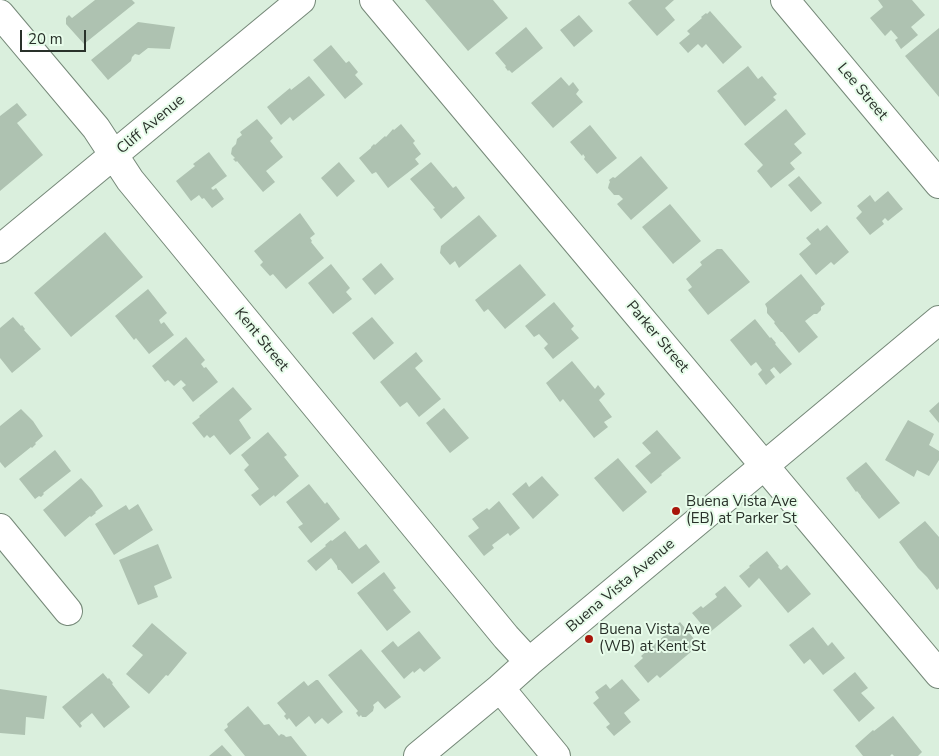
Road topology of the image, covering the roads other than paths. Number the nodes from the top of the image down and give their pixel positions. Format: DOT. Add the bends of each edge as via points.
graph roads {
  1 [pos="301,0"];
  2 [pos="374,0"];
  3 [pos="785,0"];
  4 [pos="0,14"];
  5 [pos="114,156"];
  6 [pos="939,184"];
  7 [pos="0,249"];
  8 [pos="939,320"];
  9 [pos="765,466"];
  10 [pos="0,528"];
  11 [pos="68,611"];
  12 [pos="529,662"];
  13 [pos="939,674"];
  14 [pos="500,688"];
  15 [pos="418,756"];
  16 [pos="556,756"];
  1 -- 5 [label="street, Cliff Avenue"];
  2 -- 9 [label="street, Parker Street"];
  3 -- 6 [label="street, Lee Street"];
  4 -- 5 [label="street, Kent Street" via="96,128"];
  5 -- 7 [label="street, Cliff Avenue"];
  5 -- 12 [label="street, Kent Street" via="130,180"];
  8 -- 9 [label="street, Buena Vista Avenue"];
  9 -- 12 [label="street, Buena Vista Avenue"];
  9 -- 13 [label="street, Parker Street"];
  10 -- 11 [label="street"];
  12 -- 14 [label="street, Buena Vista Avenue"];
  14 -- 15 [label="street, Buena Vista Avenue"];
  14 -- 16 [label="street"];
}
